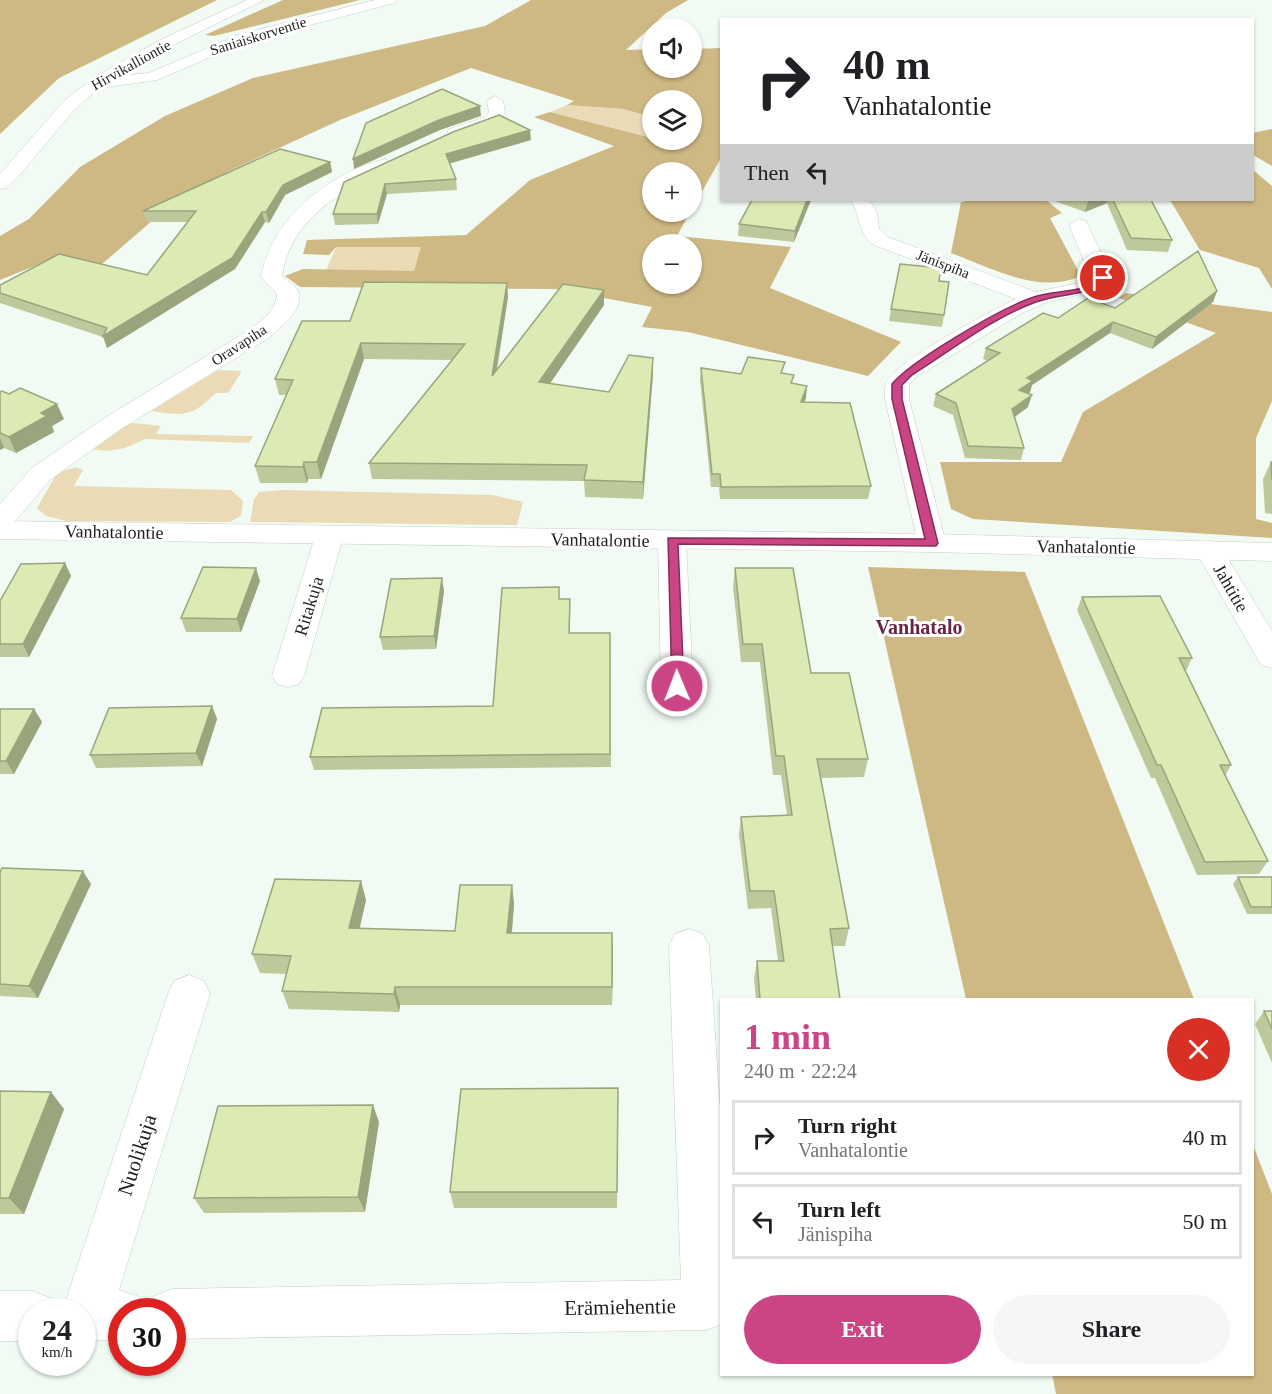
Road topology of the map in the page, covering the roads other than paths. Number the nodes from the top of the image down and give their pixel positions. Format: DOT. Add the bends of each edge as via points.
graph roads {
  1 [pos="258,0"];
  2 [pos="390,0"];
  3 [pos="94,84"];
  4 [pos="495,101"];
  5 [pos="439,140"];
  6 [pos="401,157"];
  7 [pos="0,184"];
  8 [pos="870,206"];
  9 [pos="1079,225"];
  10 [pos="1035,299"];
  11 [pos="0,520"];
  12 [pos="0,530"];
  13 [pos="329,537"];
  14 [pos="672,541"];
  15 [pos="932,543"];
  16 [pos="1209,550"];
  17 [pos="1272,552"];
  18 [pos="1272,657"];
  19 [pos="288,676"];
  20 [pos="677,686"];
  21 [pos="689,946"];
  22 [pos="189,994"];
  23 [pos="186,1314"];
  24 [pos="0,1316"];
  25 [pos="18,1316"];
  26 [pos="97,1316"];
  1 -- 3 [label="street, Hirvikalliontie" via="133,60"];
  2 -- 3 [label="street, Saniaiskorventie" via="243,38 152,77"];
  3 -- 7 [label="street, Hirvikalliontie" via="63,110"];
  4 -- 5 [label="street" via="497,112 493,120"];
  6 -- 11 [label="street, Oravapiha" via="321,194 302,212 274,260 271,277 288,293 288,304 281,315 259,334 112,423 41,474"];
  8 -- 10 [label="street, Jänispiha" via="867,224 881,241"];
  9 -- 10 [label="street" via="1103,278 1101,284"];
  10 -- 15 [label="street" via="908,372 897,384 897,399"];
  12 -- 13 [label="street, Vanhatalontie"];
  13 -- 14 [label="street, Vanhatalontie"];
  13 -- 19 [label="street, Ritakuja"];
  14 -- 15 [label="street, Vanhatalontie"];
  14 -- 20 [label="street"];
  15 -- 16 [label="street, Vanhatalontie"];
  16 -- 17 [label="street, Vanhatalontie"];
  16 -- 18 [label="street, Jahtitie"];
  21 -- 23 [label="street, Erämiehentie" via="707,1305"];
  22 -- 26 [label="street, Nuolikuja"];
  24 -- 25 [label="street"];
}
